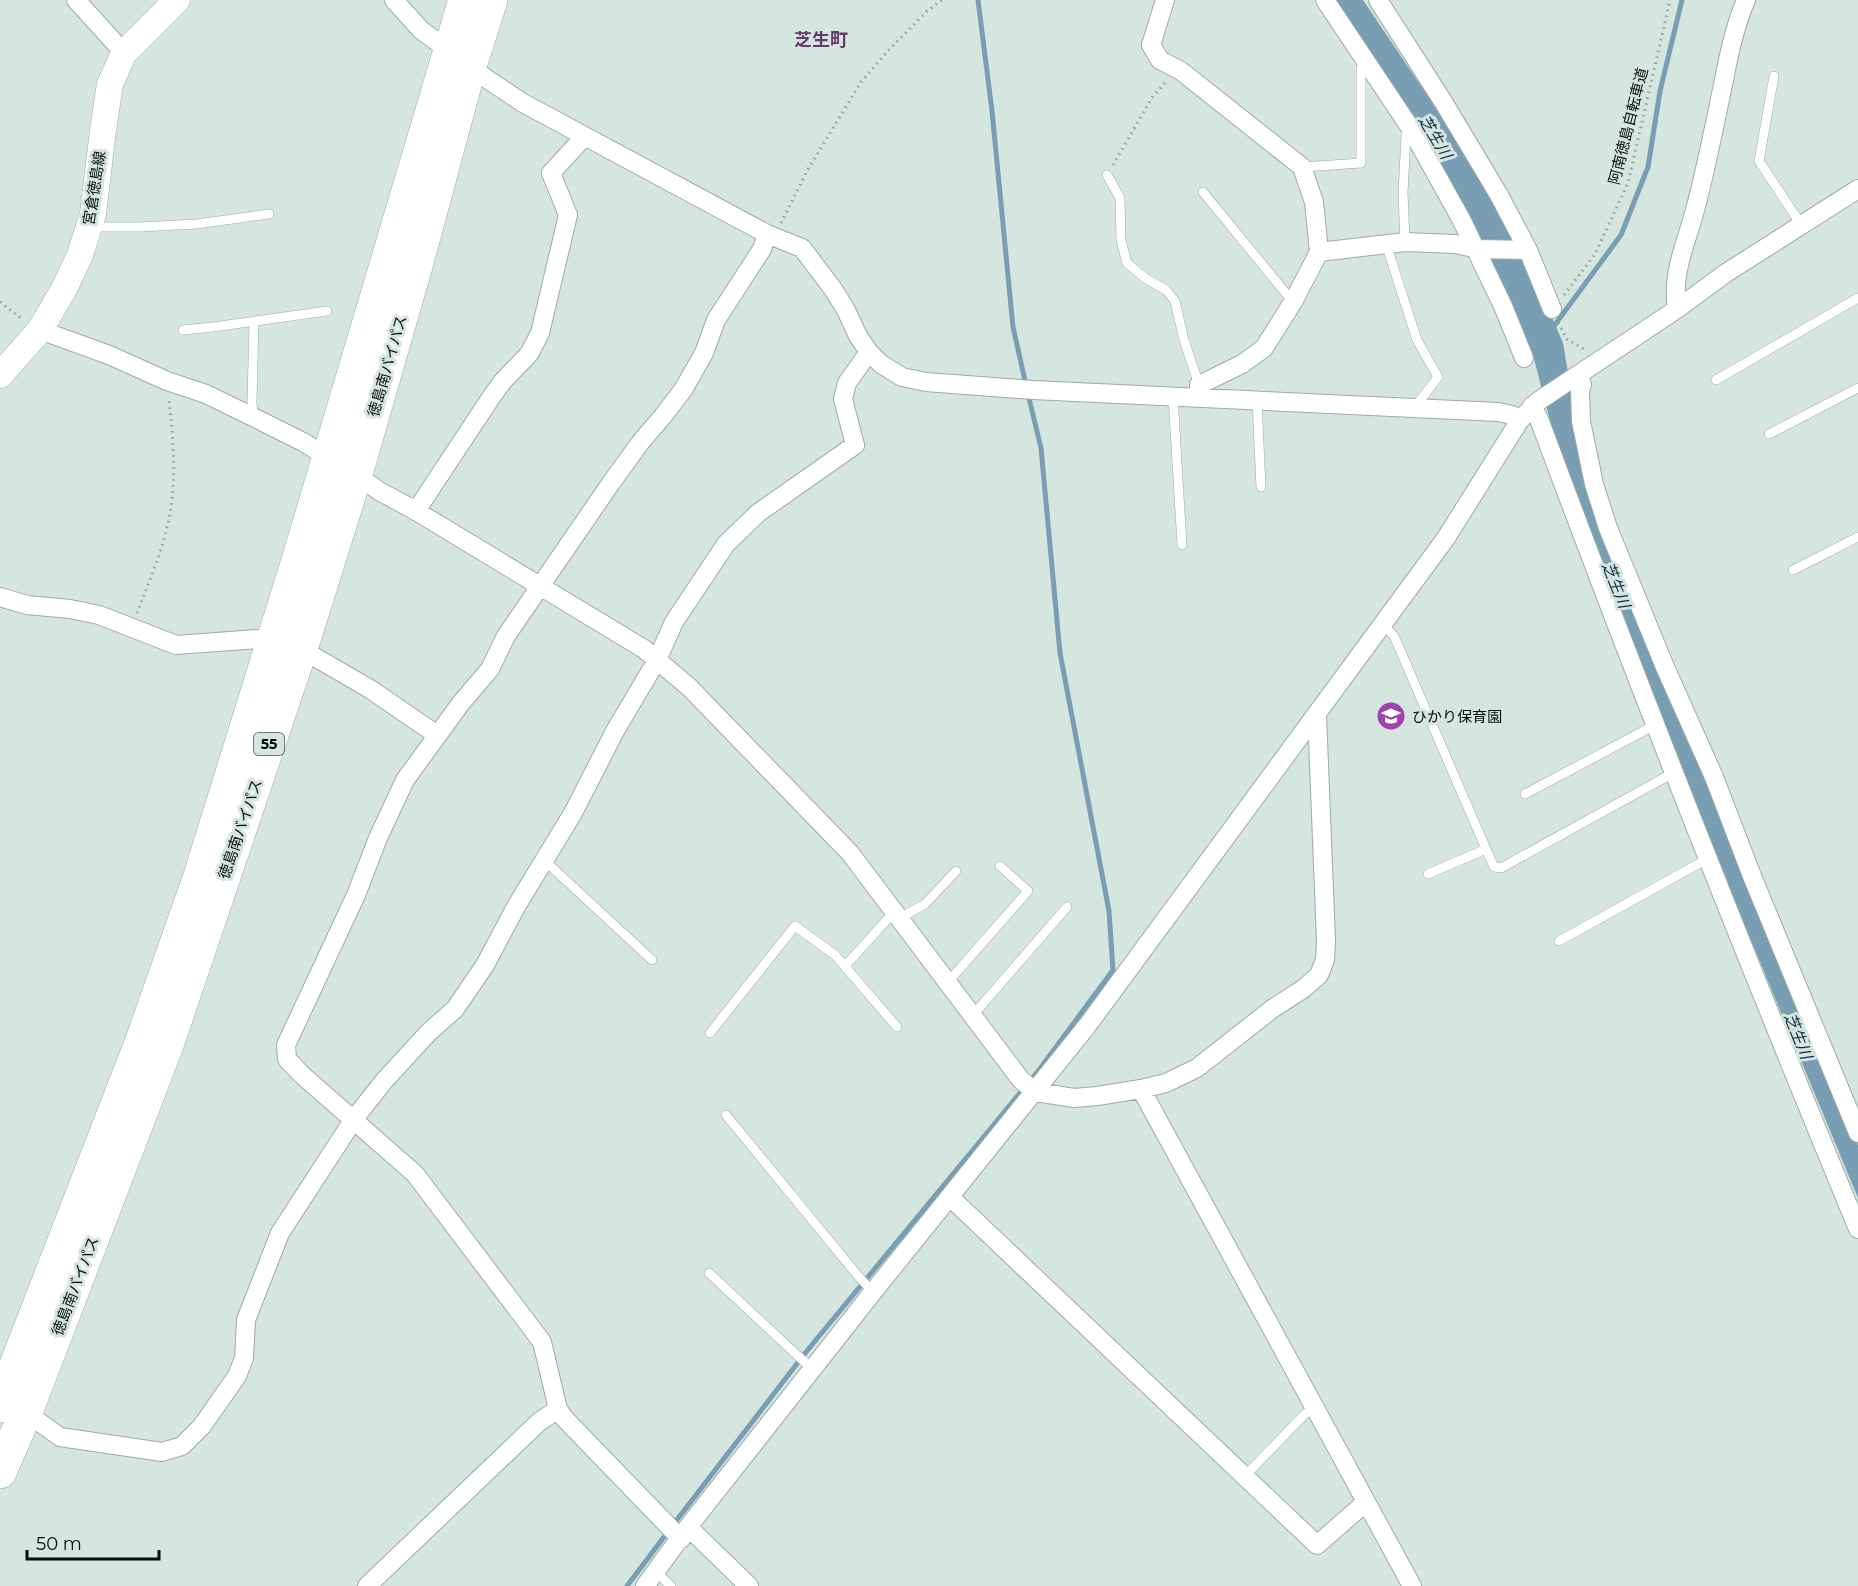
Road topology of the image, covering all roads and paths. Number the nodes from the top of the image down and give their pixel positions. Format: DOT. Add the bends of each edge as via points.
graph roads {
  1 [pos="76,0"];
  2 [pos="177,0"];
  3 [pos="394,0"];
  4 [pos="465,0"];
  5 [pos="491,0"];
  6 [pos="942,0"];
  7 [pos="1165,0"];
  8 [pos="1325,0"];
  9 [pos="1378,0"];
  10 [pos="1670,0"];
  11 [pos="1746,0"];
  12 [pos="124,53"];
  13 [pos="460,59"];
  14 [pos="1366,61"];
  15 [pos="1181,71"];
  16 [pos="1774,76"];
  17 [pos="1411,129"];
  18 [pos="584,137"];
  19 [pos="1302,167"];
  20 [pos="1107,175"];
  21 [pos="1203,192"];
  22 [pos="1857,193"];
  23 [pos="268,214"];
  24 [pos="1802,226"];
  25 [pos="89,227"];
  26 [pos="771,235"];
  27 [pos="1395,243"];
  28 [pos="1477,248"];
  29 [pos="1525,250"];
  30 [pos="1319,252"];
  31 [pos="1858,298"];
  32 [pos="0,302"];
  33 [pos="1293,302"];
  34 [pos="1552,309"];
  35 [pos="1677,309"];
  36 [pos="327,311"];
  37 [pos="254,321"];
  38 [pos="1561,329"];
  39 [pos="39,330"];
  40 [pos="183,330"];
  41 [pos="869,352"];
  42 [pos="1524,358"];
  43 [pos="1598,363"];
  44 [pos="0,375"];
  45 [pos="1576,377"];
  46 [pos="1716,380"];
  47 [pos="167,381"];
  48 [pos="1858,388"];
  49 [pos="1199,391"];
  50 [pos="1173,396"];
  51 [pos="1257,400"];
  52 [pos="1535,404"];
  53 [pos="1415,407"];
  54 [pos="1510,416"];
  55 [pos="253,417"];
  56 [pos="1768,434"];
  57 [pos="328,458"];
  58 [pos="356,474"];
  59 [pos="1261,487"];
  60 [pos="416,511"];
  61 [pos="1858,537"];
  62 [pos="1182,545"];
  63 [pos="1793,570"];
  64 [pos="539,587"];
  65 [pos="0,597"];
  66 [pos="1383,624"];
  67 [pos="131,627"];
  68 [pos="287,646"];
  69 [pos="657,660"];
  70 [pos="1317,714"];
  71 [pos="1655,725"];
  72 [pos="436,735"];
  73 [pos="1673,773"];
  74 [pos="1525,794"];
  75 [pos="1486,849"];
  76 [pos="1707,860"];
  77 [pos="545,861"];
  78 [pos="1000,866"];
  79 [pos="956,871"];
  80 [pos="1428,874"];
  81 [pos="1067,907"];
  82 [pos="897,915"];
  83 [pos="1559,941"];
  84 [pos="652,960"];
  85 [pos="844,966"];
  86 [pos="948,982"];
  87 [pos="972,1015"];
  88 [pos="897,1027"];
  89 [pos="710,1033"];
  90 [pos="1029,1086"];
  91 [pos="1141,1089"];
  92 [pos="726,1115"];
  93 [pos="354,1119"];
  94 [pos="1858,1133"];
  95 [pos="951,1198"];
  96 [pos="1858,1229"];
  97 [pos="709,1273"];
  98 [pos="871,1289"];
  99 [pos="806,1363"];
  100 [pos="8,1402"];
  101 [pos="1314,1407"];
  102 [pos="558,1408"];
  103 [pos="0,1472"];
  104 [pos="1244,1477"];
  105 [pos="1366,1503"];
  106 [pos="677,1531"];
  107 [pos="651,1579"];
  108 [pos="367,1586"];
  109 [pos="671,1586"];
  110 [pos="749,1586"];
  111 [pos="1412,1586"];
  1 -- 12 [label="street"];
  2 -- 12 [label="main road, 宮倉徳島線"];
  3 -- 13 [label="street" via="421,30"];
  4 -- 13 [label="highway, 徳島南バイパス / 55"];
  5 -- 13 [label="highway, 徳島南バイパス / 55"];
  6 -- 26 [label="path" via="861,82"];
  7 -- 15 [label="street" via="1151,45 1160,60"];
  8 -- 14 [label="street"];
  9 -- 29 [label="street" via="1499,195"];
  10 -- 34 [label="path, 阿南徳島自転車道" via="1628,183 1595,254"];
  11 -- 35 [label="street" via="1727,63 1696,207 1676,278"];
  12 -- 25 [label="main road, 宮倉徳島線" via="110,84"];
  13 -- 18 [label="street" via="523,103"];
  13 -- 57 [label="highway, 徳島南バイパス / 55"];
  13 -- 58 [label="highway, 徳島南バイパス / 55" via="419,256"];
  14 -- 17 [label="street"];
  14 -- 19 [label="lane" via="1361,68 1361,163"];
  15 -- 19 [label="street"];
  15 -- 20 [label="path" via="1153,96"];
  16 -- 24 [label="lane" via="1759,161"];
  17 -- 27 [label="lane" via="1406,135"];
  17 -- 28 [label="street"];
  18 -- 26 [label="street"];
  18 -- 60 [label="street" via="551,174 568,215 540,333 529,354 492,396"];
  19 -- 30 [label="street" via="1314,202"];
  20 -- 49 [label="lane" via="1120,198 1121,240 1127,263 1166,290 1175,302"];
  21 -- 33 [label="lane"];
  22 -- 24 [label="street"];
  23 -- 25 [label="lane" via="197,224"];
  24 -- 35 [label="street"];
  25 -- 39 [label="main road, 宮倉徳島線" via="64,289"];
  26 -- 41 [label="street" via="802,248 815,263"];
  26 -- 64 [label="street" via="716,320 683,390 640,443"];
  27 -- 28 [label="street"];
  27 -- 30 [label="street"];
  27 -- 53 [label="lane" via="1417,340 1438,377"];
  28 -- 29 [label="street"];
  28 -- 42 [label="street"];
  29 -- 34 [label="street"];
  30 -- 33 [label="street"];
  31 -- 46 [label="lane"];
  32 -- 39 [label="path"];
  33 -- 49 [label="street" via="1264,348"];
  35 -- 43 [label="street"];
  36 -- 37 [label="lane"];
  37 -- 40 [label="lane"];
  37 -- 55 [label="lane"];
  38 -- 43 [label="path" via="1567,339 1590,352"];
  39 -- 44 [label="main road, 宮倉徳島線"];
  39 -- 47 [label="street"];
  41 -- 50 [label="street" via="902,376 926,382"];
  41 -- 69 [label="street" via="848,382 843,399 855,445 758,513 726,544 674,622"];
  43 -- 45 [label="street"];
  45 -- 52 [label="street"];
  45 -- 94 [label="street" via="1582,384 1581,421 1594,484 1608,528"];
  47 -- 55 [label="street" via="206,394"];
  47 -- 67 [label="path" via="174,465 171,508 161,548"];
  48 -- 56 [label="lane"];
  49 -- 50 [label="street"];
  49 -- 51 [label="street"];
  50 -- 62 [label="lane"];
  51 -- 53 [label="street"];
  51 -- 59 [label="lane"];
  52 -- 54 [label="street"];
  52 -- 71 [label="street"];
  53 -- 54 [label="street"];
  54 -- 66 [label="street" via="1446,538"];
  55 -- 57 [label="street"];
  57 -- 58 [label="street"];
  57 -- 68 [label="highway, 徳島南バイパス / 55"];
  58 -- 60 [label="street"];
  58 -- 68 [label="highway, 徳島南バイパス / 55"];
  60 -- 64 [label="street"];
  61 -- 63 [label="lane"];
  64 -- 69 [label="street"];
  64 -- 72 [label="street" via="506,636 490,669"];
  65 -- 67 [label="street" via="27,605 99,615"];
  66 -- 70 [label="street"];
  66 -- 75 [label="lane" via="1394,636"];
  67 -- 68 [label="street" via="176,645 258,639"];
  68 -- 72 [label="street" via="370,689"];
  68 -- 100 [label="highway, 徳島南バイパス / 55" via="167,1046"];
  69 -- 77 [label="street"];
  69 -- 82 [label="street" via="689,687 850,853"];
  70 -- 90 [label="street" via="1094,1017"];
  70 -- 91 [label="street" via="1326,941 1319,975 1197,1068 1166,1083"];
  71 -- 73 [label="street"];
  71 -- 74 [label="lane"];
  72 -- 93 [label="street" via="405,780 286,1045 287,1059"];
  73 -- 75 [label="lane" via="1501,868 1494,867"];
  73 -- 76 [label="street"];
  75 -- 80 [label="lane"];
  76 -- 83 [label="lane"];
  76 -- 96 [label="street"];
  77 -- 84 [label="lane"];
  77 -- 93 [label="street" via="455,1009 384,1081"];
  78 -- 86 [label="lane" via="1028,891"];
  79 -- 82 [label="lane" via="925,904"];
  81 -- 87 [label="lane"];
  82 -- 85 [label="lane"];
  82 -- 86 [label="street"];
  85 -- 88 [label="lane"];
  85 -- 89 [label="lane" via="795,926"];
  86 -- 87 [label="street"];
  87 -- 90 [label="street"];
  90 -- 91 [label="street" via="1074,1098"];
  90 -- 95 [label="street"];
  91 -- 101 [label="street"];
  92 -- 98 [label="lane"];
  93 -- 100 [label="street" via="280,1233 246,1320 244,1358 237,1376 183,1446 162,1452 60,1437"];
  93 -- 102 [label="street" via="415,1174 542,1342"];
  95 -- 98 [label="street"];
  95 -- 104 [label="street"];
  97 -- 99 [label="lane"];
  98 -- 99 [label="street"];
  99 -- 106 [label="street"];
  100 -- 103 [label="highway, 徳島南バイパス / 55"];
  101 -- 104 [label="lane"];
  101 -- 105 [label="street"];
  102 -- 106 [label="street"];
  102 -- 108 [label="street"];
  104 -- 105 [label="street" via="1317,1545"];
  105 -- 111 [label="street"];
  106 -- 107 [label="street"];
  106 -- 110 [label="street"];
  107 -- 109 [label="lane"];
}
